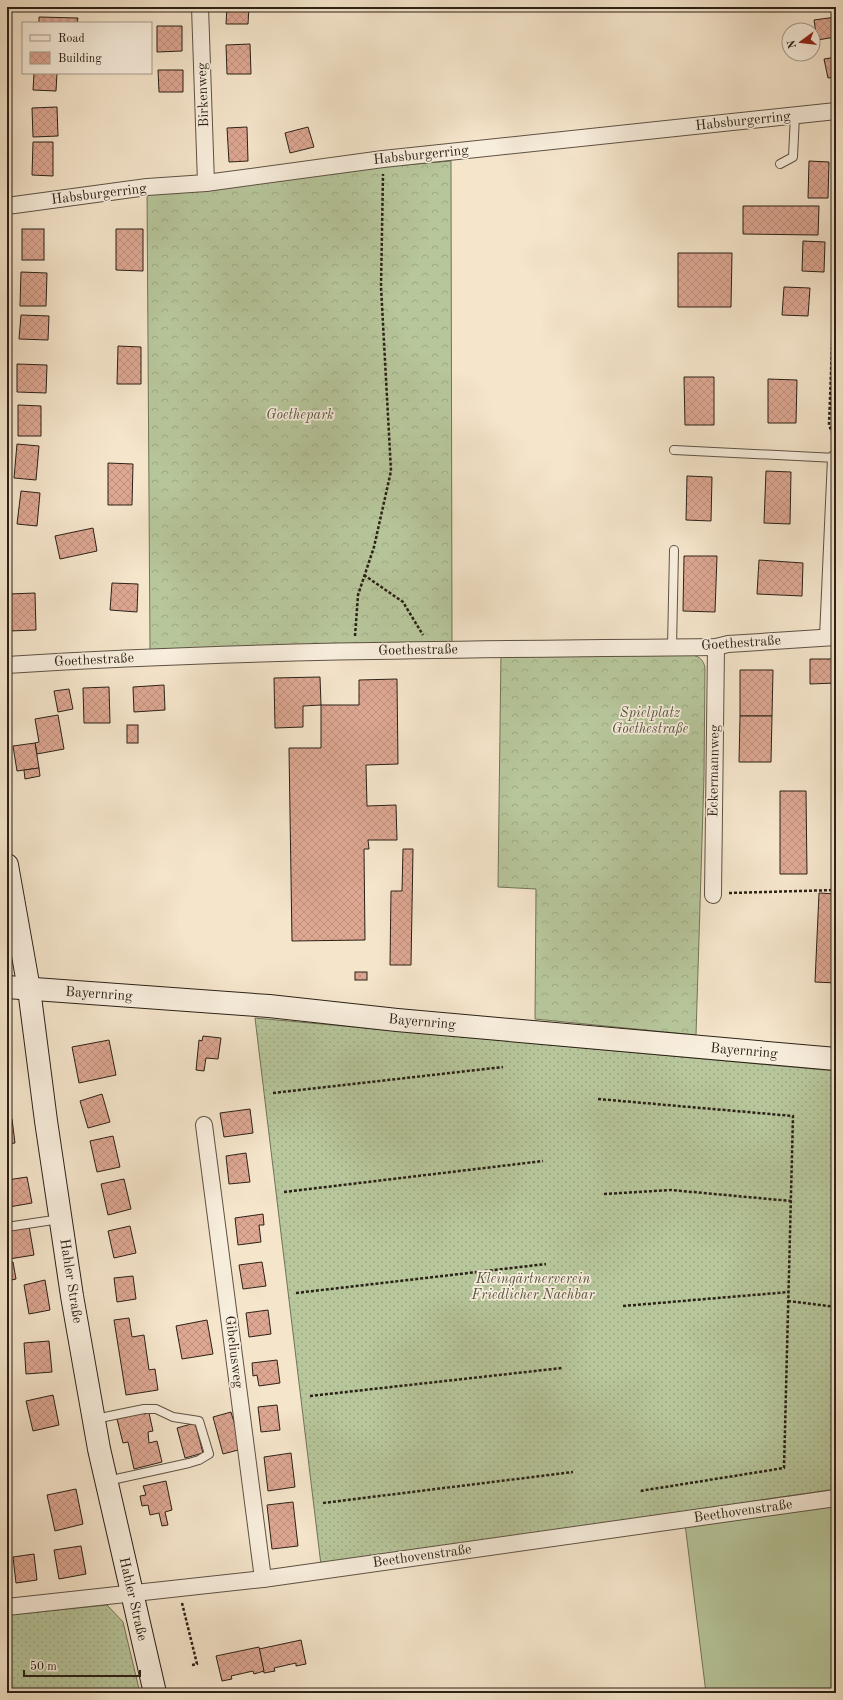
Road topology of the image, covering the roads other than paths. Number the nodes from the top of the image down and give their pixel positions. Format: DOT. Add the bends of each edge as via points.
graph roads {
  1 [pos="200,7"];
  2 [pos="836,111"];
  3 [pos="795,115"];
  4 [pos="780,164"];
  5 [pos="206,183"];
  6 [pos="7,206"];
  7 [pos="674,450"];
  8 [pos="836,458"];
  9 [pos="674,550"];
  10 [pos="832,637"];
  11 [pos="672,647"];
  12 [pos="716,647"];
  13 [pos="7,665"];
  14 [pos="7,865"];
  15 [pos="713,895"];
  16 [pos="7,987"];
  17 [pos="29,989"];
  18 [pos="836,1059"];
  19 [pos="204,1124"];
  20 [pos="61,1219"];
  21 [pos="7,1227"];
  22 [pos="94,1419"];
  23 [pos="107,1482"];
  24 [pos="836,1498"];
  25 [pos="263,1579"];
  26 [pos="132,1594"];
  27 [pos="7,1607"];
  28 [pos="155,1693"];
  1 -- 5 [label="street, Birkenweg"];
  2 -- 3 [label="street, Habsburgerring"];
  3 -- 4 [label="lane" via="794,157"];
  3 -- 5 [label="street, Habsburgerring" via="383,159"];
  5 -- 6 [label="street, Habsburgerring"];
  7 -- 8 [label="lane"];
  8 -- 10 [label="street, Goethestraße"];
  9 -- 11 [label="lane"];
  10 -- 12 [label="street, Goethestraße"];
  11 -- 12 [label="street, Goethestraße"];
  11 -- 13 [label="street, Goethestraße" via="354,650"];
  12 -- 15 [label="street, Eckermannweg"];
  14 -- 17 [label="street, Hahler Straße"];
  16 -- 17 [label="street, Bayernring"];
  17 -- 18 [label="street, Bayernring" via="269,1006 396,1020"];
  17 -- 20 [label="street, Hahler Straße"];
  19 -- 25 [label="street, Gibeliusweg"];
  20 -- 21 [label="lane"];
  20 -- 22 [label="street, Hahler Straße"];
  22 -- 23 [label="street, Hahler Straße"];
  22 -- 23 [label="lane" via="156,1409 173,1417 199,1421 209,1454 189,1463"];
  23 -- 26 [label="street, Hahler Straße"];
  24 -- 25 [label="street, Beethovenstraße"];
  25 -- 26 [label="street, Beethovenstraße"];
  26 -- 27 [label="street, Beethovenstraße"];
  26 -- 28 [label="street, Hahler Straße"];
}
